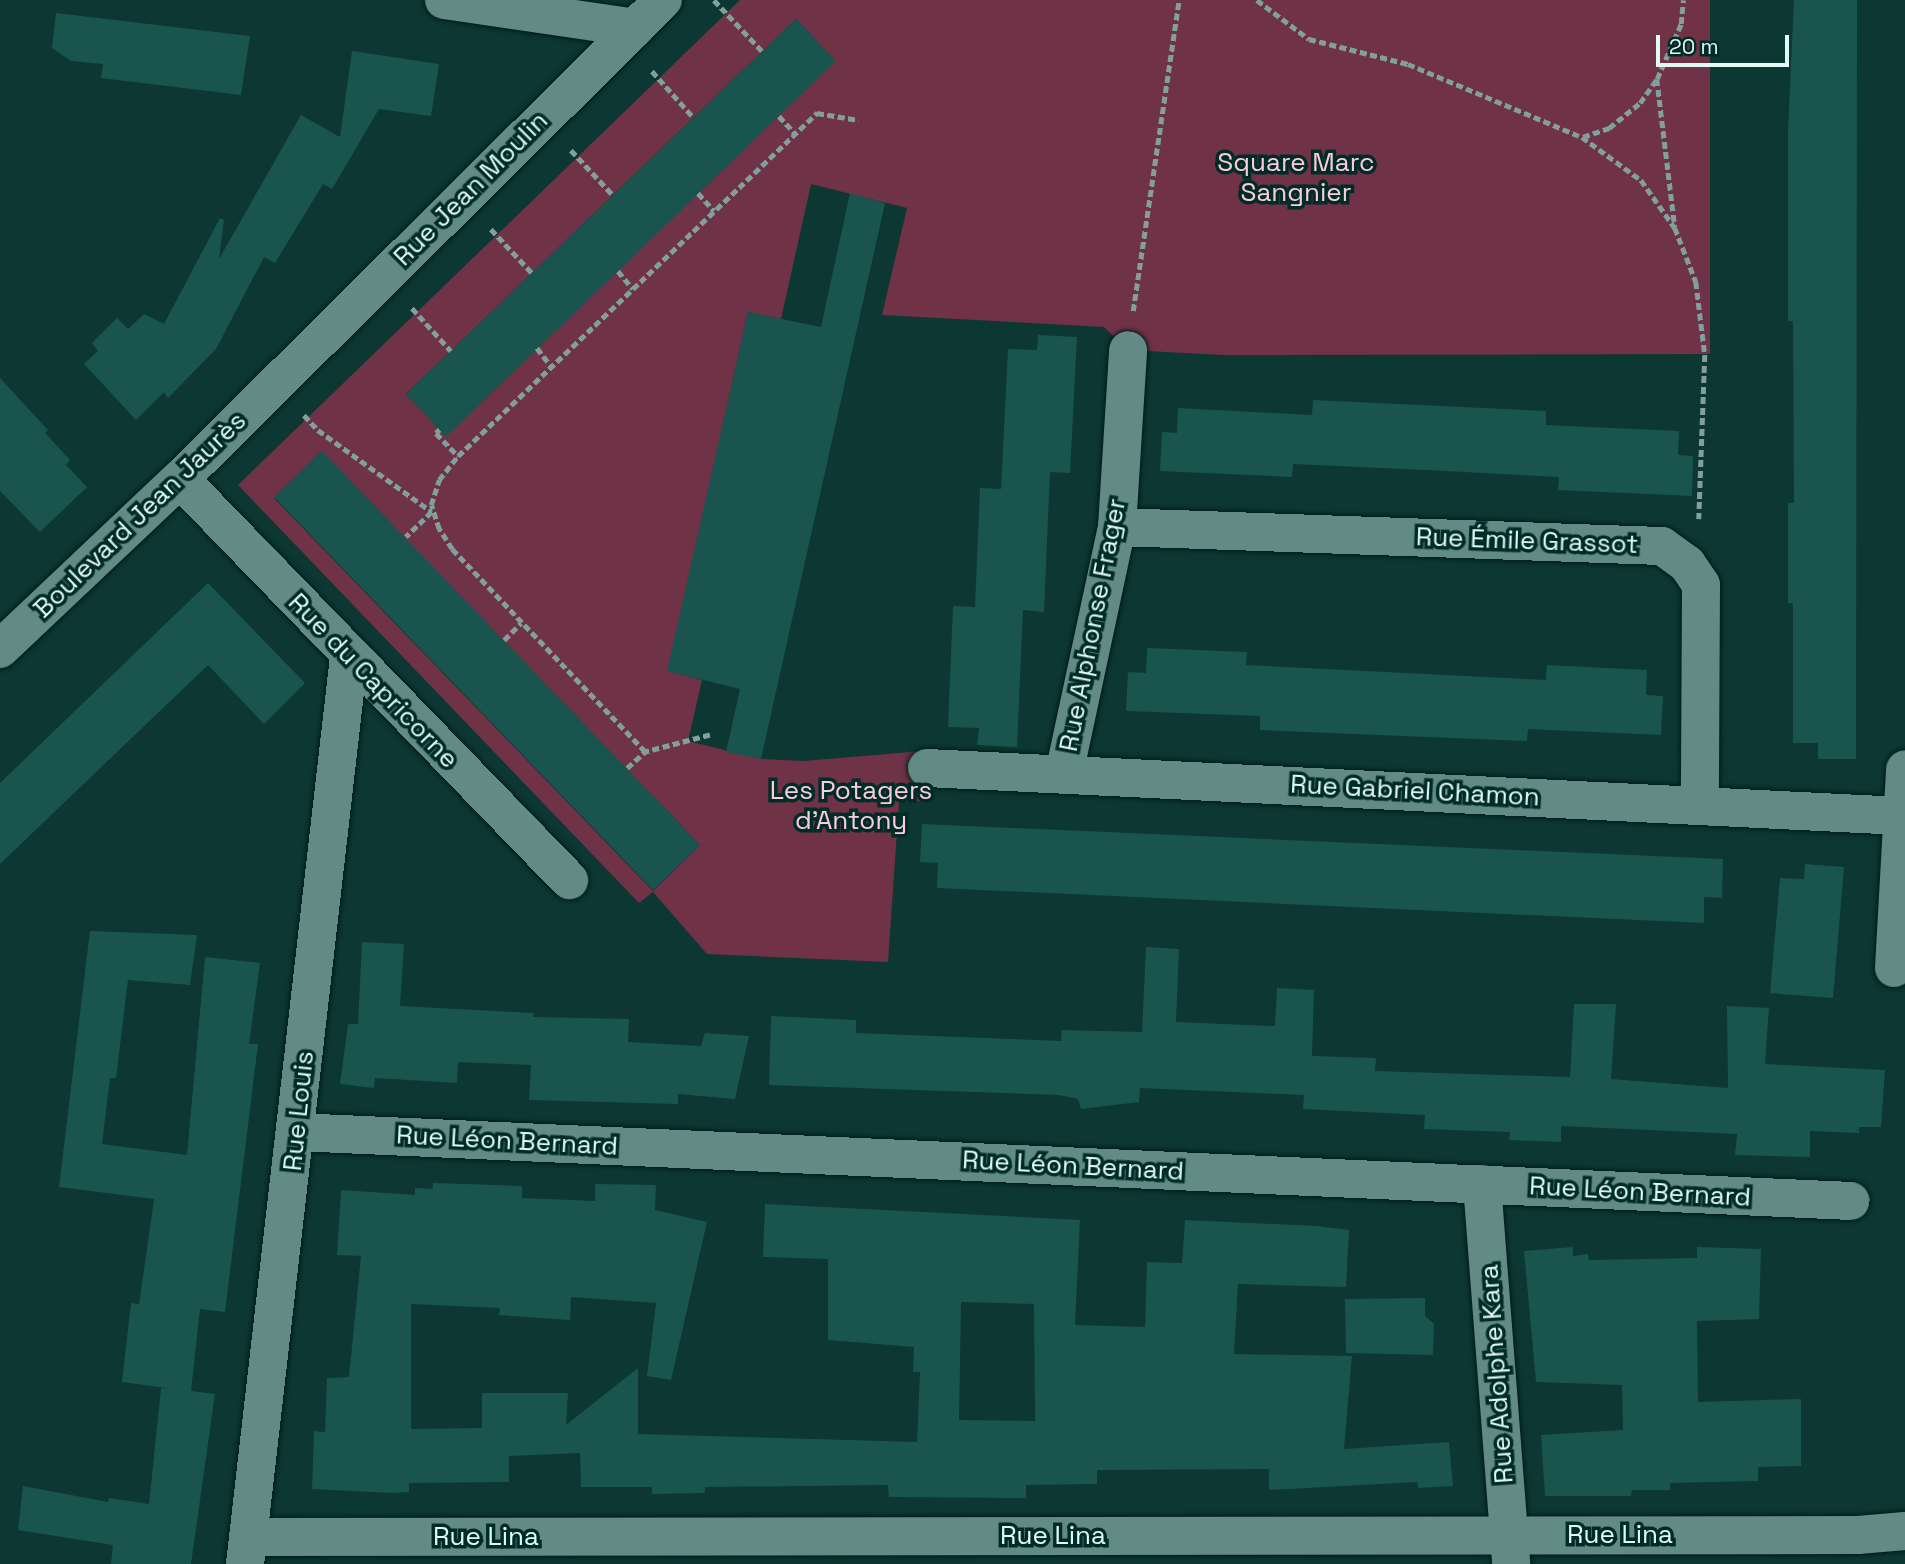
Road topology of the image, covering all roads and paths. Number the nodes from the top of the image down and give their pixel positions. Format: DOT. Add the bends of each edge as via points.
graph roads {
  1 [pos="444,0"];
  2 [pos="663,0"];
  3 [pos="715,0"];
  4 [pos="1179,0"];
  5 [pos="1257,0"];
  6 [pos="1683,0"];
  7 [pos="629,33"];
  8 [pos="762,51"];
  9 [pos="1657,79"];
  10 [pos="779,116"];
  11 [pos="693,117"];
  12 [pos="542,118"];
  13 [pos="858,120"];
  14 [pos="796,134"];
  15 [pos="1582,137"];
  16 [pos="698,194"];
  17 [pos="613,195"];
  18 [pos="462,198"];
  19 [pos="714,211"];
  20 [pos="1675,228"];
  21 [pos="618,271"];
  22 [pos="531,272"];
  23 [pos="382,277"];
  24 [pos="633,289"];
  25 [pos="537,348"];
  26 [pos="1128,350"];
  27 [pos="451,351"];
  28 [pos="552,367"];
  29 [pos="278,382"];
  30 [pos="440,430"];
  31 [pos="458,456"];
  32 [pos="180,479"];
  33 [pos="432,512"];
  34 [pos="1117,527"];
  35 [pos="406,537"];
  36 [pos="1687,564"];
  37 [pos="521,623"];
  38 [pos="504,640"];
  39 [pos="0,649"];
  40 [pos="348,657"];
  41 [pos="710,735"];
  42 [pos="645,752"];
  43 [pos="627,768"];
  44 [pos="927,768"];
  45 [pos="1905,769"];
  46 [pos="1064,774"];
  47 [pos="1700,804"];
  48 [pos="1902,816"];
  49 [pos="569,880"];
  50 [pos="1894,968"];
  51 [pos="296,1132"];
  52 [pos="1482,1184"];
  53 [pos="1850,1201"];
  54 [pos="1905,1531"];
  55 [pos="1510,1549"];
  56 [pos="246,1550"];
  1 -- 7 [label="street"];
  2 -- 7 [label="street, Rue Jean Moulin"];
  3 -- 8 [label="path"];
  4 -- 26 [label="path"];
  5 -- 15 [label="path" via="1310,38 1408,64"];
  6 -- 9 [label="path" via="1681,24"];
  7 -- 11 [label="path"];
  7 -- 12 [label="street, Rue Jean Moulin"];
  9 -- 15 [label="path" via="1640,103 1609,128"];
  9 -- 20 [label="path"];
  10 -- 14 [label="path"];
  12 -- 17 [label="path"];
  12 -- 18 [label="street, Rue Jean Moulin"];
  13 -- 14 [label="path" via="817,113"];
  14 -- 19 [label="path"];
  15 -- 20 [label="path" via="1641,180"];
  16 -- 19 [label="path"];
  18 -- 22 [label="path"];
  18 -- 23 [label="street, Rue Jean Moulin"];
  19 -- 24 [label="path"];
  20 -- 36 [label="path" via="1696,282 1705,355 1701,509"];
  21 -- 24 [label="path"];
  23 -- 27 [label="path"];
  23 -- 29 [label="street, Rue Jean Moulin"];
  24 -- 28 [label="path"];
  25 -- 28 [label="path"];
  26 -- 34 [label="street, Rue Alphonse Frager"];
  28 -- 31 [label="path"];
  29 -- 32 [label="street, Boulevard Jean Jaurès"];
  29 -- 33 [label="path" via="318,430"];
  30 -- 31 [label="path" via="436,433"];
  31 -- 33 [label="path" via="439,480"];
  32 -- 39 [label="street, Boulevard Jean Jaurès"];
  32 -- 40 [label="street, Rue du Capricorne"];
  33 -- 35 [label="path"];
  33 -- 37 [label="path" via="452,549"];
  34 -- 36 [label="street, Rue Émile Grassot" via="1662,546"];
  34 -- 46 [label="street, Rue Alphonse Frager"];
  36 -- 47 [label="street" via="1701,585"];
  37 -- 38 [label="path"];
  37 -- 42 [label="path"];
  40 -- 49 [label="street, Rue du Capricorne"];
  40 -- 51 [label="street, Rue Louis"];
  41 -- 42 [label="path"];
  42 -- 43 [label="path"];
  44 -- 46 [label="street, Rue Gabriel Chamon"];
  45 -- 48 [label="street"];
  46 -- 47 [label="street, Rue Gabriel Chamon"];
  47 -- 48 [label="street, Rue Gabriel Chamon"];
  48 -- 50 [label="street"];
  51 -- 52 [label="street, Rue Léon Bernard"];
  51 -- 56 [label="street, Rue Louis"];
  52 -- 53 [label="street, Rue Léon Bernard"];
  52 -- 55 [label="street, Rue Adolphe Kara"];
  54 -- 55 [label="street, Rue Lina"];
  55 -- 56 [label="street, Rue Lina"];
}
